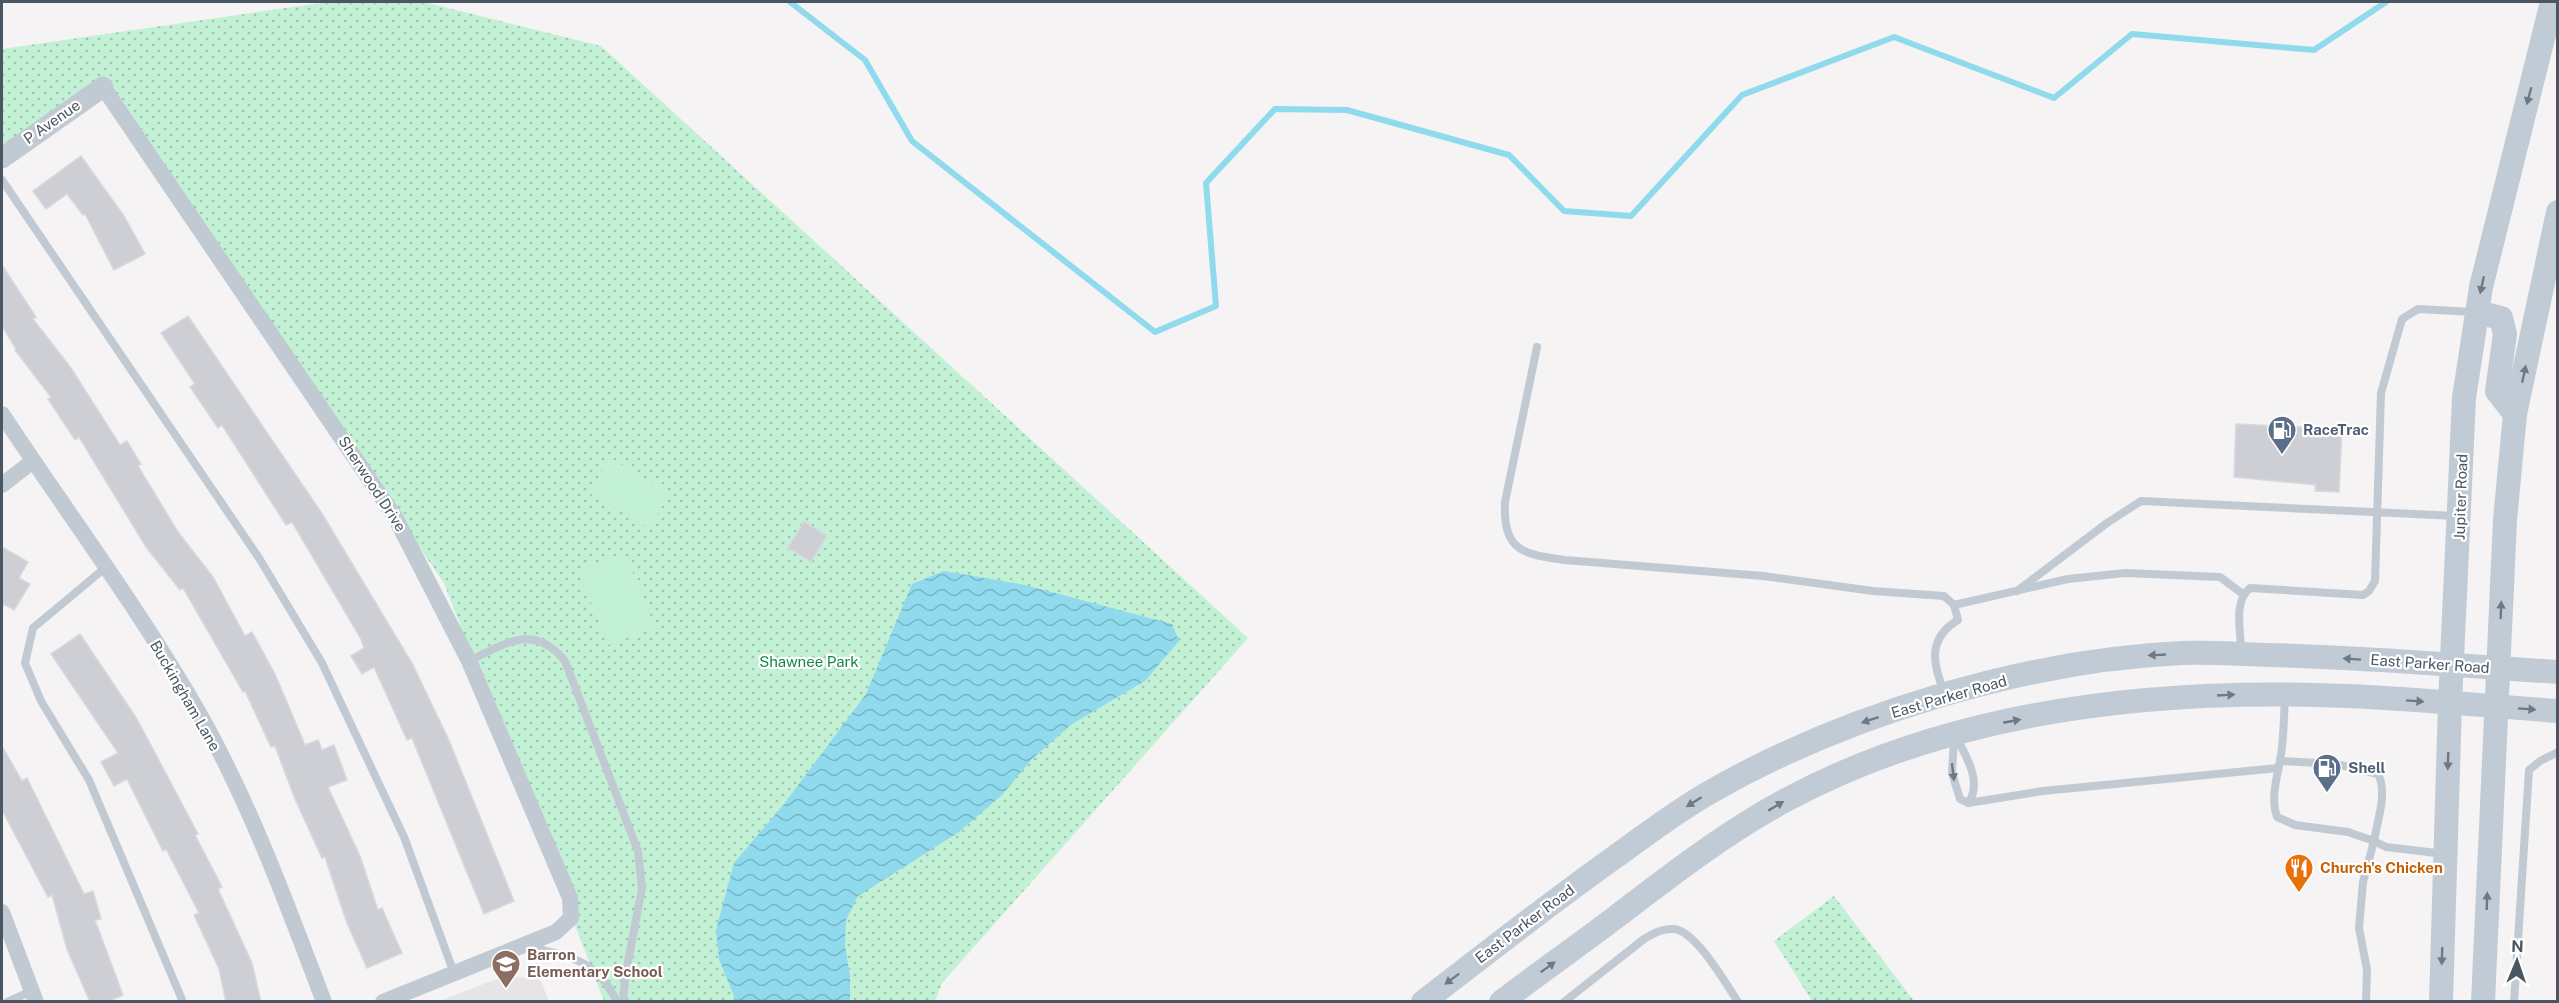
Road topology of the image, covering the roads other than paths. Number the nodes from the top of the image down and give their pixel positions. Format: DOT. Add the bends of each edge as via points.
graph roads {
  1 [pos="2552,2"];
  2 [pos="103,87"];
  3 [pos="2,158"];
  4 [pos="2,180"];
  5 [pos="2558,212"];
  6 [pos="2477,312"];
  7 [pos="1537,347"];
  8 [pos="2,414"];
  9 [pos="2515,414"];
  10 [pos="33,461"];
  11 [pos="2,485"];
  12 [pos="2377,511"];
  13 [pos="2460,516"];
  14 [pos="105,568"];
  15 [pos="2017,591"];
  16 [pos="2242,594"];
  17 [pos="1954,605"];
  18 [pos="2242,654"];
  19 [pos="469,661"];
  20 [pos="2452,665"];
  21 [pos="2498,668"];
  22 [pos="2558,672"];
  23 [pos="1946,694"];
  24 [pos="2285,695"];
  25 [pos="2450,703"];
  26 [pos="2496,707"];
  27 [pos="2558,711"];
  28 [pos="1955,734"];
  29 [pos="2558,752"];
  30 [pos="2279,764"];
  31 [pos="1968,803"];
  32 [pos="2374,841"];
  33 [pos="2445,854"];
  34 [pos="2,912"];
  35 [pos="521,946"];
  36 [pos="454,973"];
  37 [pos="34,996"];
  38 [pos="407,997"];
  39 [pos="7,1002"];
  40 [pos="183,1002"];
  41 [pos="324,1002"];
  42 [pos="384,1002"];
  43 [pos="617,1002"];
  44 [pos="623,1002"];
  45 [pos="1423,1002"];
  46 [pos="1501,1002"];
  47 [pos="1564,1002"];
  48 [pos="1738,1002"];
  49 [pos="2366,1002"];
  50 [pos="2441,1002"];
  51 [pos="2483,1002"];
  52 [pos="2514,1002"];
  1 -- 6 [label="main road, Jupiter Road, one-way"];
  2 -- 3 [label="street, P Avenue"];
  2 -- 19 [label="street, Sherwood Drive" via="395,517"];
  4 -- 36 [label="lane" via="259,558 322,663 404,837"];
  9 -- 5 [label="main road, one-way"];
  6 -- 9 [label="main road" via="2501,318 2505,334 2497,391"];
  6 -- 12 [label="lane" via="2418,309 2402,319 2381,393"];
  6 -- 13 [label="main road, Jupiter Road" via="2464,398"];
  7 -- 17 [label="lane" via="1505,502 1508,537 1519,549 1533,556 1565,560 1944,596"];
  8 -- 10 [label="street, Buckingham Lane"];
  21 -- 9 [label="main road, one-way"];
  10 -- 11 [label="street"];
  10 -- 14 [label="street, Buckingham Lane"];
  12 -- 13 [label="lane"];
  12 -- 15 [label="lane" via="2141,501"];
  12 -- 16 [label="lane" via="2375,581 2363,595 2250,588"];
  13 -- 20 [label="main road, Jupiter Road"];
  14 -- 40 [label="lane" via="33,628 26,663 41,701 89,780"];
  14 -- 41 [label="street, Buckingham Lane" via="204,722 266,847"];
  15 -- 16 [label="lane" via="2068,579 2125,573 2220,577"];
  15 -- 17 [label="lane"];
  16 -- 18 [label="lane"];
  17 -- 23 [label="lane" via="1958,620 1942,633 1934,651 1935,670"];
  20 -- 18 [label="main road, East Parker Road, one-way"];
  18 -- 23 [label="main road, East Parker Road, one-way" via="2143,656 2058,668"];
  19 -- 35 [label="street, Sherwood Drive" via="570,898 571,918 556,932"];
  19 -- 44 [label="lane" via="513,640 534,640 552,646 565,661 638,851 642,888"];
  20 -- 21 [label="main road, East Parker Road"];
  20 -- 25 [label="main road, Jupiter Road"];
  21 -- 22 [label="main road, East Parker Road"];
  21 -- 26 [label="main road"];
  23 -- 28 [label="main road"];
  23 -- 45 [label="main road, East Parker Road, one-way" via="1835,732 1713,790 1596,871"];
  24 -- 25 [label="main road, one-way"];
  28 -- 24 [label="main road, one-way" via="2096,705"];
  24 -- 30 [label="lane"];
  25 -- 26 [label="main road"];
  25 -- 33 [label="main road, Jupiter Road, one-way"];
  26 -- 27 [label="main road, one-way"];
  51 -- 26 [label="main road, one-way"];
  28 -- 31 [label="lane" via="1971,764 1973,786"];
  28 -- 31 [label="lane, one-way" via="1952,773 1960,799"];
  46 -- 28 [label="main road, one-way" via="1698,854 1784,801 1842,773"];
  29 -- 52 [label="lane" via="2529,770"];
  30 -- 31 [label="lane"];
  30 -- 32 [label="lane" via="2274,807 2277,817 2295,825 2348,832"];
  30 -- 32 [label="lane" via="2336,764 2378,774 2382,782 2381,800"];
  32 -- 33 [label="lane" via="2386,847"];
  32 -- 49 [label="lane" via="2363,882 2359,928 2367,970"];
  33 -- 50 [label="main road, Jupiter Road, one-way"];
  34 -- 37 [label="street"];
  35 -- 36 [label="street"];
  35 -- 43 [label="lane" via="567,955 594,967"];
  36 -- 38 [label="street"];
  37 -- 39 [label="lane"];
  38 -- 42 [label="street"];
  47 -- 48 [label="lane" via="1655,931 1676,929 1695,941"];
}
